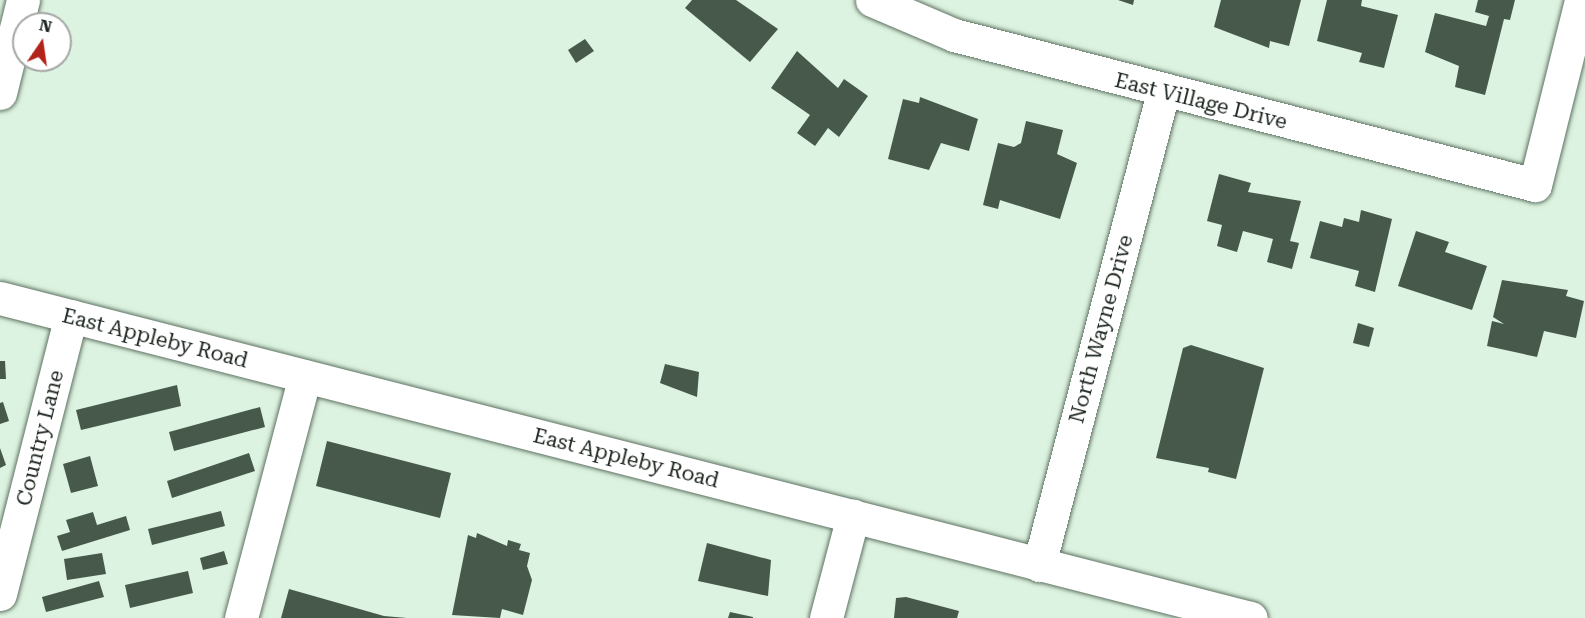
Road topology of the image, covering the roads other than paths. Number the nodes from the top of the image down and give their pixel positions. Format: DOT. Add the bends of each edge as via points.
graph roads {
  1 [pos="23,0"];
  2 [pos="872,0"];
  3 [pos="1581,0"];
  4 [pos="1163,92"];
  5 [pos="0,93"];
  6 [pos="0,298"];
  7 [pos="71,316"];
  8 [pos="304,376"];
  9 [pos="853,516"];
  10 [pos="1039,565"];
  11 [pos="0,594"];
  12 [pos="241,618"];
  13 [pos="826,618"];
  14 [pos="1251,618"];
  1 -- 5 [label="street"];
  2 -- 4 [label="street, East Village Drive" via="954,35"];
  3 -- 4 [label="street, East Village Drive" via="1535,185"];
  4 -- 10 [label="street, North Wayne Drive"];
  6 -- 7 [label="street, East Appleby Road"];
  7 -- 8 [label="street, East Appleby Road"];
  7 -- 11 [label="street, Country Lane"];
  8 -- 9 [label="street, East Appleby Road"];
  8 -- 12 [label="street"];
  9 -- 10 [label="street, East Appleby Road"];
  9 -- 13 [label="street"];
  10 -- 14 [label="street, East Appleby Road"];
}
